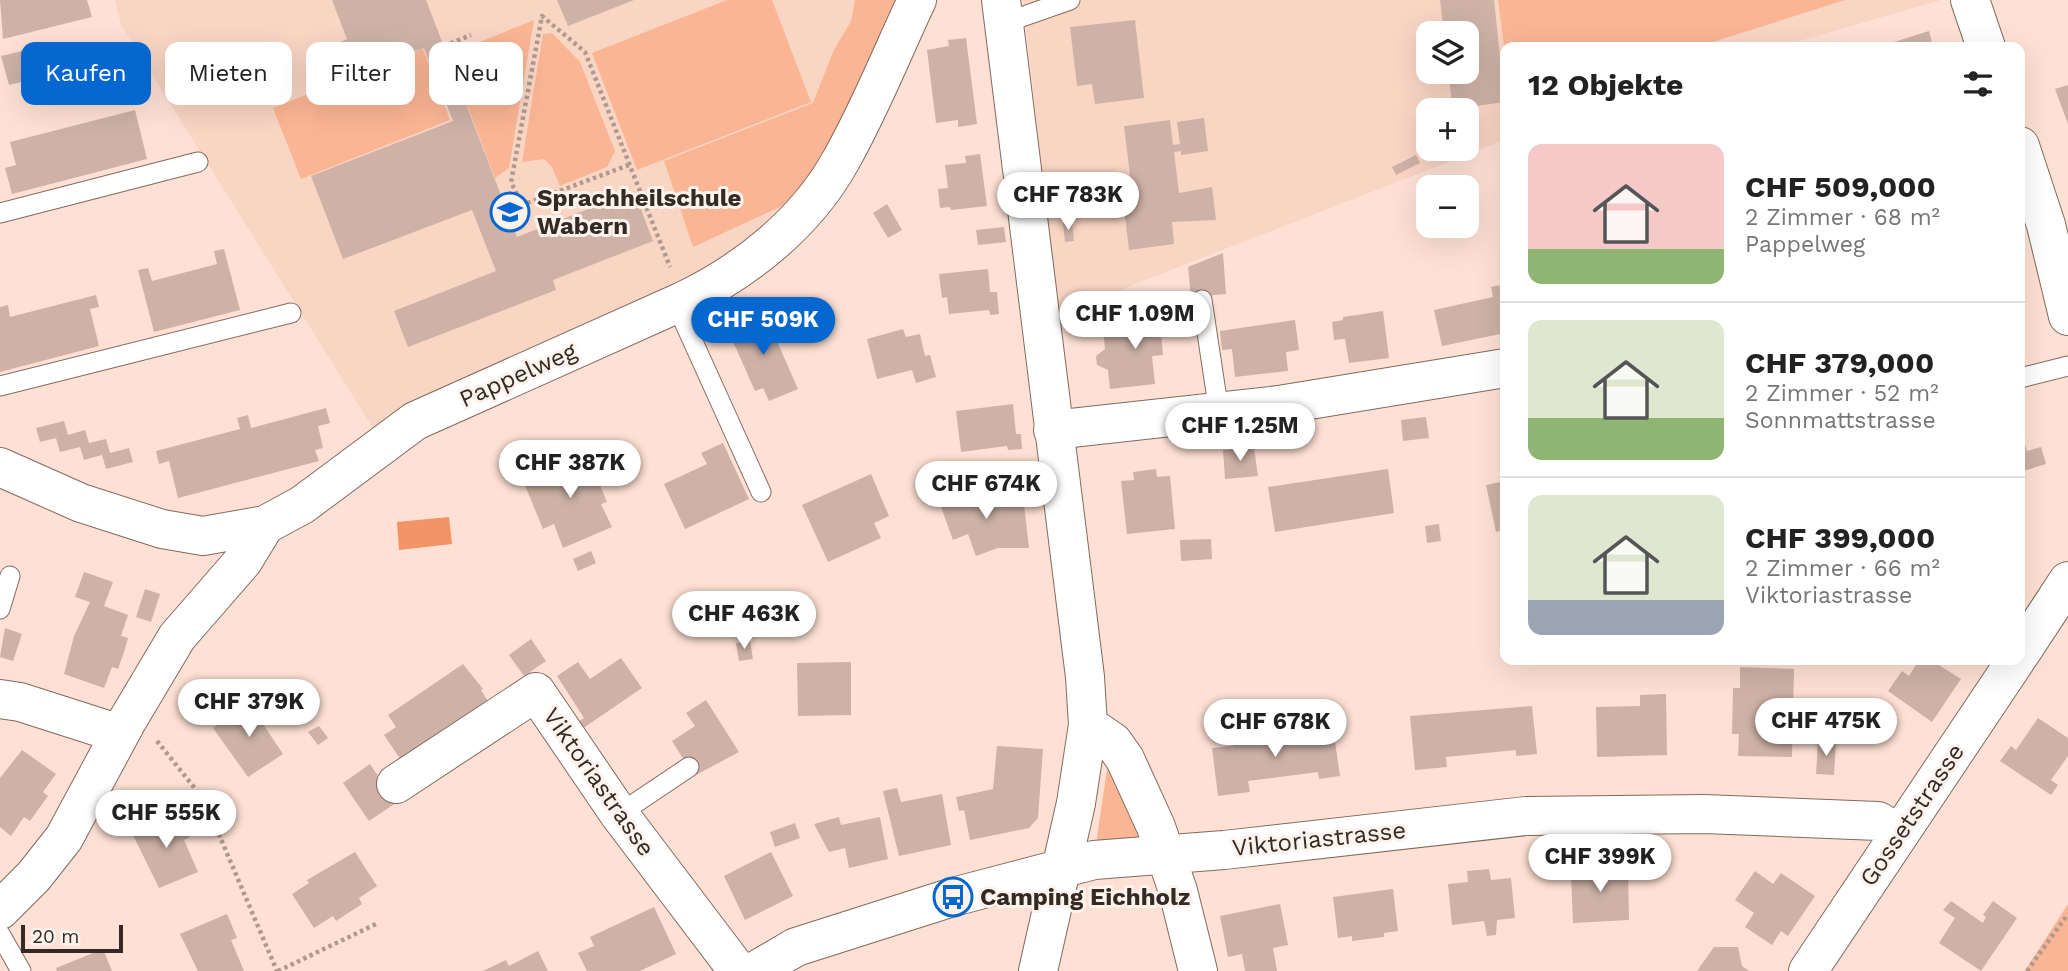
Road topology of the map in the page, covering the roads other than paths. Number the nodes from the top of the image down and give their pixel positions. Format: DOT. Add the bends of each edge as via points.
graph roads {
  1 [pos="917,0"];
  2 [pos="1070,0"];
  3 [pos="1970,0"];
  4 [pos="1003,12"];
  5 [pos="1984,42"];
  6 [pos="198,162"];
  7 [pos="2025,162"];
  8 [pos="0,213"];
  9 [pos="2045,226"];
  10 [pos="1202,300"];
  11 [pos="679,302"];
  12 [pos="291,313"];
  13 [pos="2068,316"];
  14 [pos="2068,366"];
  15 [pos="1500,370"];
  16 [pos="2025,377"];
  17 [pos="0,386"];
  18 [pos="1219,412"];
  19 [pos="1053,430"];
  20 [pos="0,467"];
  21 [pos="761,492"];
  22 [pos="265,525"];
  23 [pos="10,576"];
  24 [pos="2068,581"];
  25 [pos="0,609"];
  26 [pos="2025,646"];
  27 [pos="2013,665"];
  28 [pos="0,699"];
  29 [pos="1088,725"];
  30 [pos="124,727"];
  31 [pos="688,767"];
  32 [pos="396,784"];
  33 [pos="619,814"];
  34 [pos="1899,834"];
  35 [pos="1165,855"];
  36 [pos="1060,870"];
  37 [pos="0,910"];
  38 [pos="0,934"];
  39 [pos="21,971"];
  40 [pos="737,971"];
  41 [pos="755,971"];
  42 [pos="1038,971"];
  43 [pos="1198,971"];
  44 [pos="1808,971"];
  1 -- 11 [label="street, Pappelweg" via="841,161 816,198 748,261 714,286"];
  2 -- 4 [label="lane"];
  3 -- 5 [label="street"];
  4 -- 19 [label="street"];
  6 -- 8 [label="lane"];
  7 -- 9 [label="street"];
  9 -- 13 [label="street"];
  10 -- 18 [label="lane"];
  11 -- 21 [label="lane"];
  11 -- 22 [label="street, Pappelweg" via="415,421 302,505"];
  12 -- 17 [label="lane"];
  14 -- 16 [label="lane"];
  15 -- 18 [label="street"];
  18 -- 19 [label="street"];
  19 -- 29 [label="street"];
  20 -- 22 [label="street, Pappelweg" via="81,503 162,529 204,536"];
  22 -- 30 [label="street" via="243,561 177,638"];
  23 -- 25 [label="lane"];
  24 -- 26 [label="street"];
  27 -- 34 [label="street, Gossetstrasse"];
  28 -- 30 [label="street"];
  29 -- 35 [label="street" via="1113,742 1125,759"];
  29 -- 36 [label="street"];
  30 -- 37 [label="street" via="64,838"];
  31 -- 33 [label="lane"];
  32 -- 33 [label="street, Viktoriastrasse" via="536,692"];
  33 -- 40 [label="street, Viktoriastrasse"];
  34 -- 35 [label="street, Viktoriastrasse" via="1878,821 1704,814 1526,816"];
  34 -- 44 [label="street, Gossetstrasse"];
  35 -- 36 [label="street, Viktoriastrasse" via="1094,860"];
  35 -- 43 [label="street"];
  36 -- 41 [label="street, Viktoriastrasse" via="953,897 796,947"];
  36 -- 42 [label="street"];
  38 -- 39 [label="lane"];
}
